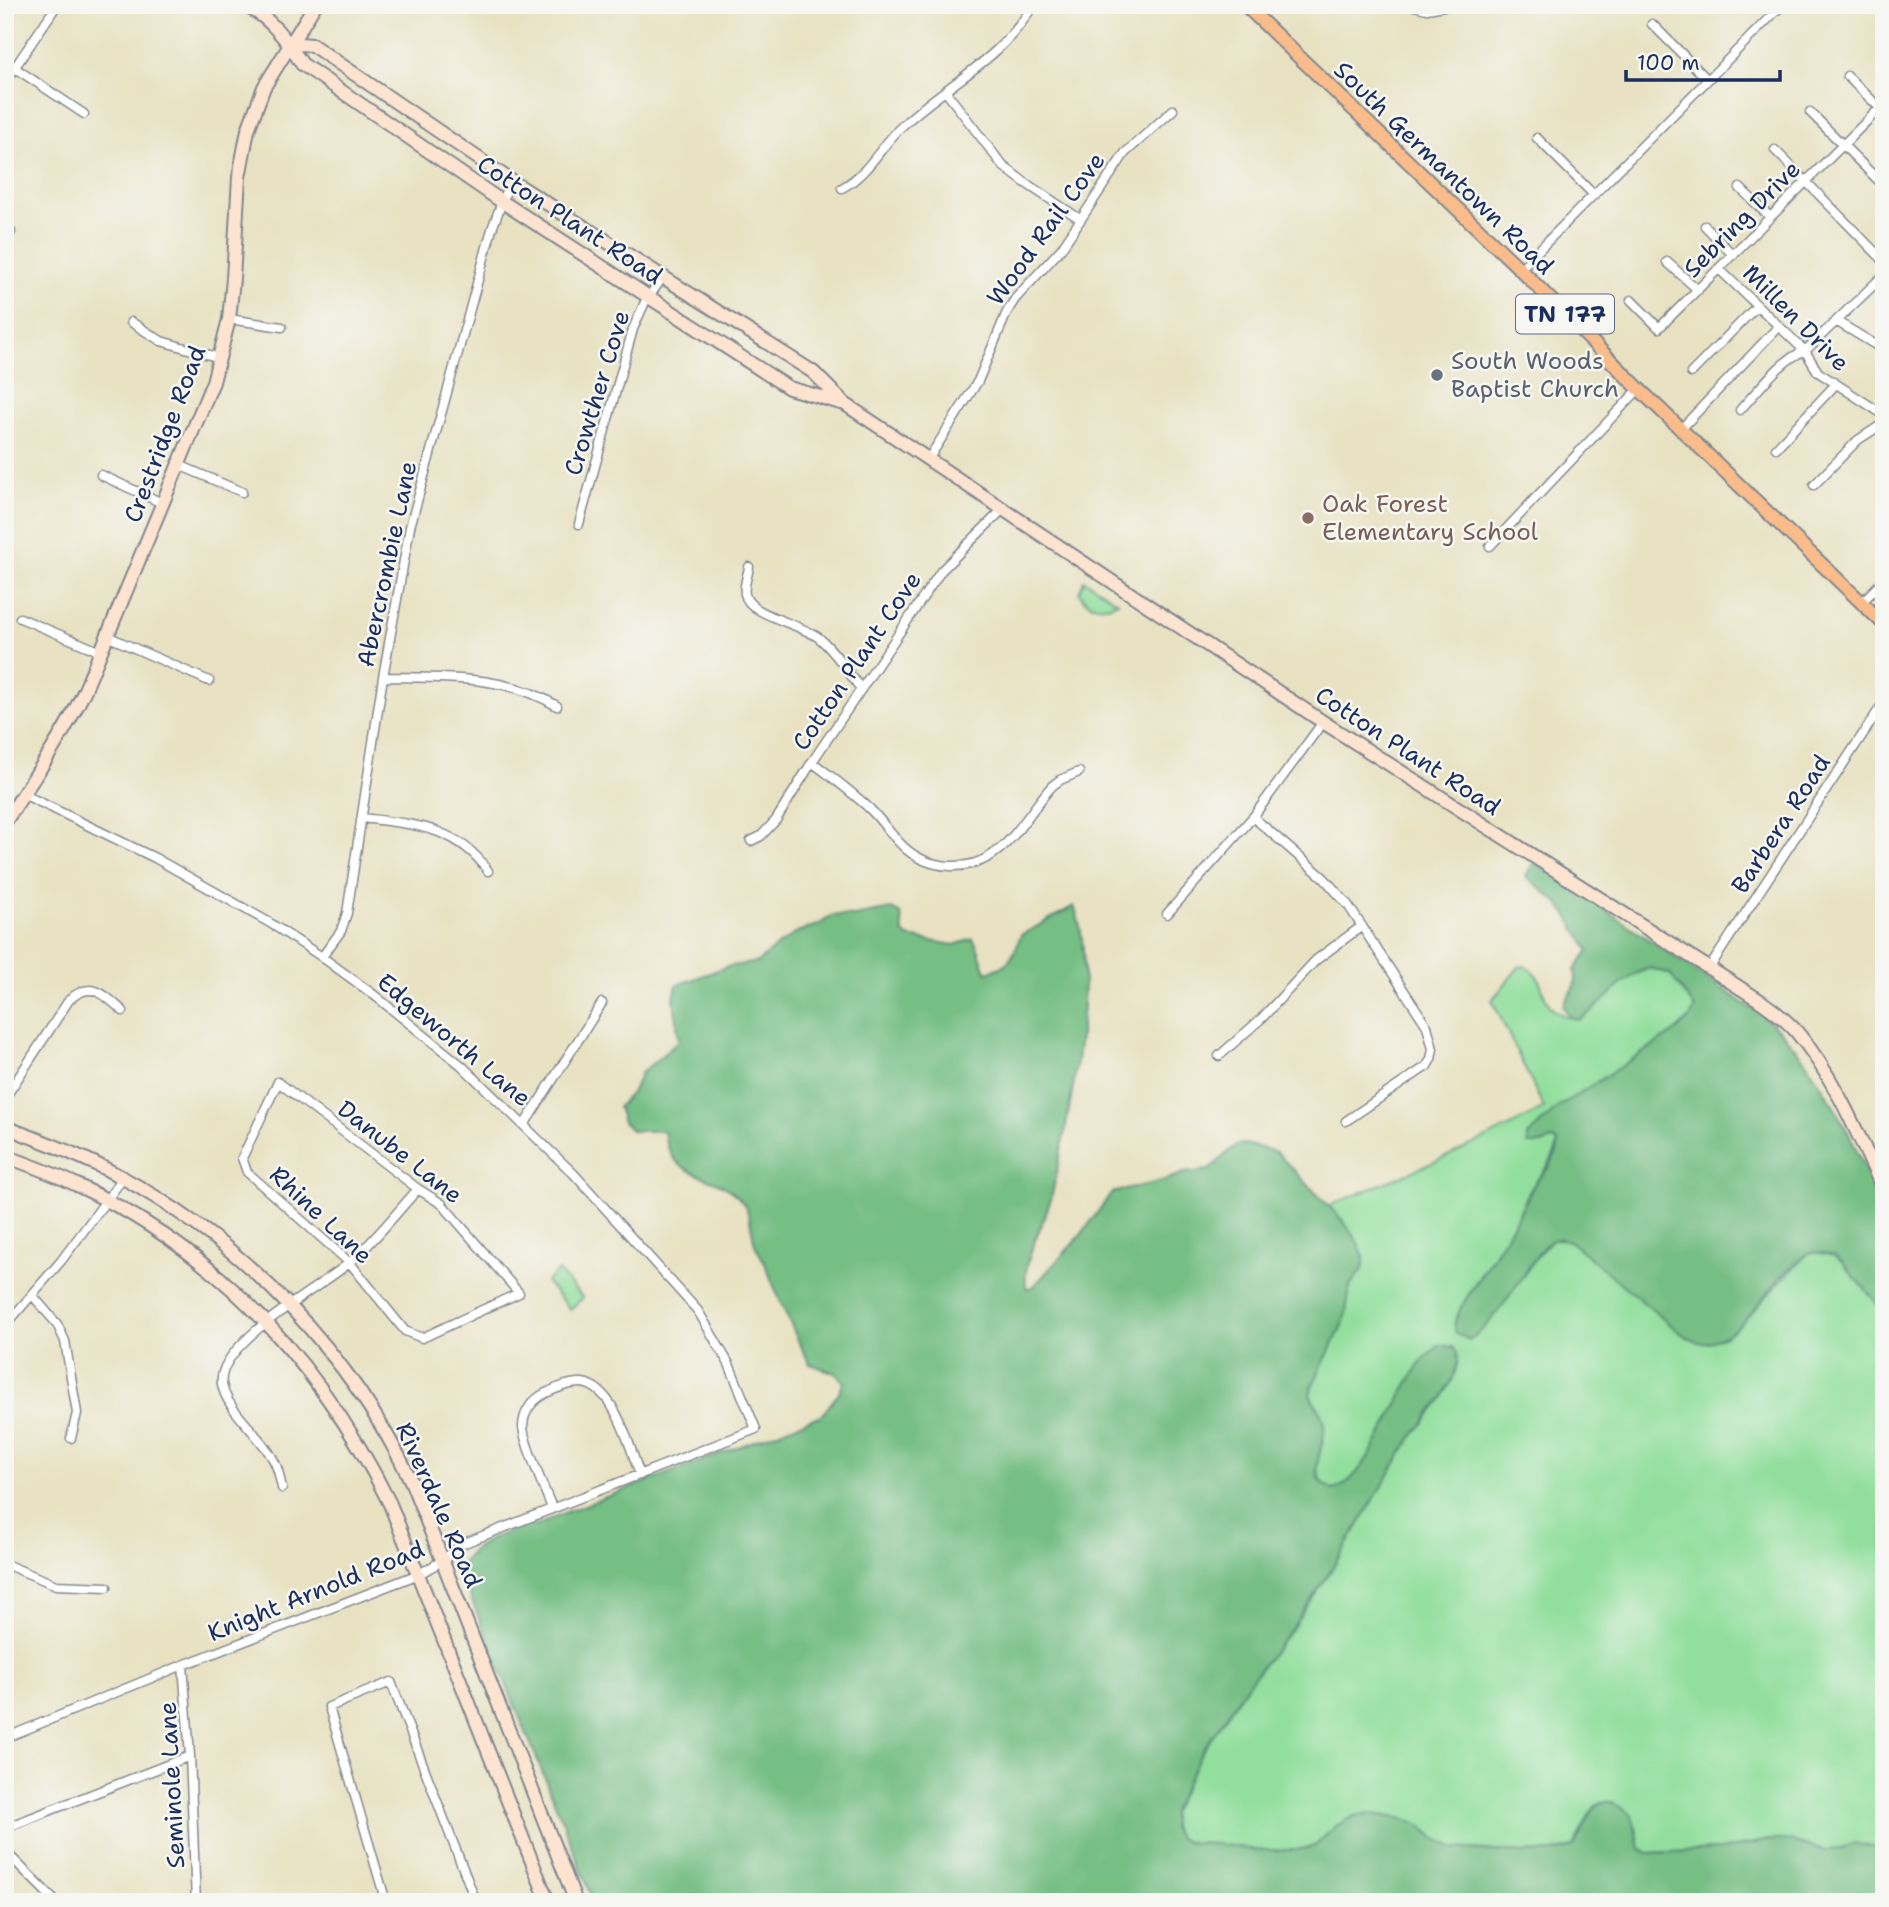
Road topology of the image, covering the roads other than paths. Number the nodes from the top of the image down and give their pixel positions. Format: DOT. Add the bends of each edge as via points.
graph roads {
  1 [pos="57,5"];
  2 [pos="243,5"];
  3 [pos="315,5"];
  4 [pos="1033,5"];
  5 [pos="1245,5"];
  6 [pos="1410,5"];
  7 [pos="1449,5"];
  8 [pos="1782,5"];
  9 [pos="1652,24"];
  10 [pos="289,43"];
  11 [pos="15,68"];
  12 [pos="1847,76"];
  13 [pos="1707,79"];
  14 [pos="5,82"];
  15 [pos="946,92"];
  16 [pos="1173,110"];
  17 [pos="1882,110"];
  18 [pos="1810,113"];
  19 [pos="84,114"];
  20 [pos="1537,138"];
  21 [pos="1843,145"];
  22 [pos="1774,150"];
  23 [pos="510,180"];
  24 [pos="1806,181"];
  25 [pos="1884,186"];
  26 [pos="842,188"];
  27 [pos="1740,188"];
  28 [pos="1594,195"];
  29 [pos="501,201"];
  30 [pos="1770,217"];
  31 [pos="1080,219"];
  32 [pos="1705,226"];
  33 [pos="1733,255"];
  34 [pos="1884,261"];
  35 [pos="1667,262"];
  36 [pos="1719,268"];
  37 [pos="1520,269"];
  38 [pos="1884,275"];
  39 [pos="663,277"];
  40 [pos="1698,290"];
  41 [pos="649,297"];
  42 [pos="1631,300"];
  43 [pos="1758,306"];
  44 [pos="229,319"];
  45 [pos="1836,321"];
  46 [pos="131,322"];
  47 [pos="1779,326"];
  48 [pos="282,327"];
  49 [pos="1884,350"];
  50 [pos="1805,351"];
  51 [pos="220,358"];
  52 [pos="1691,373"];
  53 [pos="1835,385"];
  54 [pos="1639,389"];
  55 [pos="845,404"];
  56 [pos="1740,410"];
  57 [pos="1884,415"];
  58 [pos="1884,423"];
  59 [pos="1681,429"];
  60 [pos="1776,448"];
  61 [pos="929,458"];
  62 [pos="179,465"];
  63 [pos="101,475"];
  64 [pos="1814,485"];
  65 [pos="242,492"];
  66 [pos="162,503"];
  67 [pos="1003,509"];
  68 [pos="579,524"];
  69 [pos="1490,546"];
  70 [pos="750,567"];
  71 [pos="1884,580"];
  72 [pos="1861,603"];
  73 [pos="20,618"];
  74 [pos="1884,624"];
  75 [pos="107,636"];
  76 [pos="101,652"];
  77 [pos="383,677"];
  78 [pos="209,681"];
  79 [pos="861,689"];
  80 [pos="1884,702"];
  81 [pos="557,706"];
  82 [pos="1323,722"];
  83 [pos="812,762"];
  84 [pos="1079,772"];
  85 [pos="23,794"];
  86 [pos="1253,817"];
  87 [pos="362,818"];
  88 [pos="5,821"];
  89 [pos="751,841"];
  90 [pos="488,871"];
  91 [pos="1167,914"];
  92 [pos="1362,926"];
  93 [pos="322,957"];
  94 [pos="1710,967"];
  95 [pos="602,1003"];
  96 [pos="123,1012"];
  97 [pos="1219,1056"];
  98 [pos="278,1082"];
  99 [pos="5,1098"];
  100 [pos="1346,1121"];
  101 [pos="524,1125"];
  102 [pos="5,1127"];
  103 [pos="5,1156"];
  104 [pos="123,1178"];
  105 [pos="418,1189"];
  106 [pos="1884,1191"];
  107 [pos="106,1200"];
  108 [pos="349,1262"];
  109 [pos="519,1293"];
  110 [pos="33,1296"];
  111 [pos="288,1305"];
  112 [pos="267,1322"];
  113 [pos="5,1326"];
  114 [pos="756,1429"];
  115 [pos="71,1438"];
  116 [pos="640,1475"];
  117 [pos="282,1488"];
  118 [pos="552,1508"];
  119 [pos="442,1560"];
  120 [pos="5,1564"];
  121 [pos="419,1574"];
  122 [pos="107,1587"];
  123 [pos="183,1665"];
  124 [pos="5,1738"];
  125 [pos="190,1756"];
  126 [pos="5,1828"];
  127 [pos="5,1851"];
  128 [pos="56,1902"];
  129 [pos="196,1902"];
  130 [pos="386,1902"];
  131 [pos="476,1902"];
  132 [pos="548,1902"];
  133 [pos="576,1902"];
  1 -- 11 [label="street"];
  2 -- 10 [label="street, Cotton Plant Road"];
  3 -- 10 [label="street, Crestridge Road"];
  4 -- 15 [label="street" via="1001,48"];
  5 -- 37 [label="main road, South Germantown Road / TN 177"];
  6 -- 7 [label="street" via="1427,9"];
  8 -- 13 [label="street"];
  9 -- 13 [label="street"];
  10 -- 23 [label="street, Cotton Plant Road" via="312,45"];
  10 -- 29 [label="street, Cotton Plant Road" via="302,64"];
  10 -- 44 [label="street, Crestridge Road" via="264,86 242,155"];
  11 -- 14 [label="street"];
  11 -- 19 [label="street"];
  12 -- 17 [label="street"];
  13 -- 28 [label="street"];
  15 -- 26 [label="street" via="904,124 865,172"];
  15 -- 31 [label="street" via="1003,166"];
  16 -- 31 [label="street, Wood Rail Cove" via="1125,153"];
  17 -- 21 [label="street, Sebring Drive"];
  18 -- 21 [label="street"];
  20 -- 28 [label="street"];
  21 -- 24 [label="street, Sebring Drive"];
  21 -- 25 [label="street"];
  22 -- 24 [label="street"];
  23 -- 29 [label="street, Abercrombie Lane"];
  23 -- 39 [label="street, Cotton Plant Road"];
  24 -- 30 [label="street, Sebring Drive"];
  24 -- 34 [label="street"];
  27 -- 30 [label="street"];
  28 -- 37 [label="street"];
  29 -- 41 [label="street, Cotton Plant Road"];
  29 -- 77 [label="street, Abercrombie Lane" via="410,527"];
  30 -- 33 [label="street, Sebring Drive"];
  31 -- 61 [label="street, Wood Rail Cove" via="1011,305 978,382"];
  32 -- 33 [label="street"];
  33 -- 36 [label="street, Sebring Drive"];
  35 -- 40 [label="street"];
  36 -- 40 [label="street, Sebring Drive"];
  36 -- 43 [label="street, Millen Drive"];
  37 -- 54 [label="main road, South Germantown Road / TN 177"];
  38 -- 45 [label="street"];
  39 -- 41 [label="street, Crowther Cove"];
  39 -- 55 [label="street, Cotton Plant Road" via="813,372"];
  40 -- 42 [label="street, Sebring Drive" via="1660,328"];
  41 -- 55 [label="street, Cotton Plant Road" via="789,388"];
  41 -- 68 [label="street, Crowther Cove" via="633,329"];
  43 -- 47 [label="street, Millen Drive"];
  43 -- 52 [label="street"];
  44 -- 48 [label="street"];
  44 -- 51 [label="street, Crestridge Road"];
  45 -- 49 [label="street"];
  45 -- 50 [label="street"];
  46 -- 51 [label="street" via="161,341"];
  47 -- 50 [label="street, Millen Drive"];
  47 -- 59 [label="street"];
  50 -- 53 [label="street, Millen Drive" via="1814,368"];
  50 -- 56 [label="street" via="1786,362"];
  51 -- 62 [label="street, Crestridge Road"];
  53 -- 57 [label="street, Millen Drive"];
  53 -- 60 [label="street"];
  54 -- 59 [label="main road, South Germantown Road / TN 177"];
  54 -- 69 [label="street"];
  55 -- 61 [label="street, Cotton Plant Road"];
  58 -- 64 [label="street" via="1858,440"];
  59 -- 72 [label="main road, South Germantown Road / TN 177"];
  61 -- 67 [label="street, Cotton Plant Road"];
  62 -- 65 [label="street"];
  62 -- 66 [label="street, Crestridge Road"];
  63 -- 66 [label="street"];
  66 -- 75 [label="street, Crestridge Road"];
  67 -- 79 [label="street, Cotton Plant Cove" via="941,571"];
  67 -- 82 [label="street, Cotton Plant Road"];
  70 -- 79 [label="street" via="744,591 751,605 819,638"];
  71 -- 72 [label="street"];
  72 -- 74 [label="main road, South Germantown Road / TN 177"];
  73 -- 76 [label="street"];
  75 -- 76 [label="street, Crestridge Road"];
  75 -- 78 [label="street"];
  76 -- 85 [label="street, Crestridge Road" via="69,723"];
  77 -- 81 [label="street" via="477,681 534,693"];
  77 -- 87 [label="street, Abercrombie Lane"];
  79 -- 83 [label="street, Cotton Plant Cove"];
  80 -- 94 [label="street, Barbera Road"];
  82 -- 86 [label="street"];
  82 -- 94 [label="street, Cotton Plant Road"];
  83 -- 84 [label="street" via="862,802 906,849 919,858 962,866 993,854 1052,786"];
  83 -- 89 [label="street, Cotton Plant Cove" via="776,820"];
  85 -- 88 [label="street, Crestridge Road"];
  85 -- 93 [label="street, Edgeworth Lane" via="182,872"];
  86 -- 91 [label="street"];
  86 -- 92 [label="street" via="1324,877"];
  87 -- 90 [label="street" via="432,828 477,855"];
  87 -- 93 [label="street, Abercrombie Lane" via="346,921"];
  92 -- 97 [label="street" via="1316,960"];
  92 -- 100 [label="street" via="1427,1026 1433,1049 1432,1059 1422,1070"];
  93 -- 101 [label="street, Edgeworth Lane" via="441,1049"];
  94 -- 106 [label="street, Cotton Plant Road" via="1794,1030 1854,1125"];
  95 -- 101 [label="street"];
  96 -- 99 [label="street" via="97,991 76,994"];
  98 -- 105 [label="street, Danube Lane"];
  98 -- 108 [label="street, Rhine Lane" via="242,1158 247,1172"];
  101 -- 114 [label="street, Edgeworth Lane" via="698,1311 729,1364"];
  102 -- 104 [label="street, Riverdale Road"];
  103 -- 107 [label="street, Riverdale Road"];
  104 -- 107 [label="street"];
  104 -- 111 [label="street, Riverdale Road" via="213,1236"];
  105 -- 108 [label="street"];
  105 -- 109 [label="street, Danube Lane" via="442,1204"];
  107 -- 110 [label="street"];
  107 -- 112 [label="street, Riverdale Road" via="206,1267"];
  108 -- 109 [label="street, Rhine Lane" via="405,1331 422,1338"];
  108 -- 111 [label="street"];
  110 -- 113 [label="street"];
  110 -- 115 [label="street" via="65,1340 77,1413"];
  111 -- 112 [label="street"];
  111 -- 119 [label="street, Riverdale Road" via="332,1354 381,1424 412,1483"];
  112 -- 117 [label="street" via="232,1354 221,1376 232,1404 275,1462"];
  112 -- 121 [label="street, Riverdale Road" via="307,1367 346,1424 390,1504"];
  114 -- 116 [label="street, Knight Arnold Road"];
  116 -- 118 [label="street, Knight Arnold Road"];
  116 -- 118 [label="street" via="604,1394 583,1383 564,1386 534,1401 523,1427"];
  118 -- 119 [label="street, Knight Arnold Road" via="462,1545"];
  119 -- 121 [label="street, Knight Arnold Road"];
  119 -- 133 [label="street, Riverdale Road"];
  120 -- 122 [label="street" via="56,1586"];
  121 -- 123 [label="street, Knight Arnold Road"];
  121 -- 132 [label="street, Riverdale Road"];
  123 -- 124 [label="street, Knight Arnold Road"];
  123 -- 125 [label="street, Seminole Lane"];
  125 -- 126 [label="street"];
  125 -- 129 [label="street, Seminole Lane"];
  127 -- 128 [label="street"];
  130 -- 131 [label="street" via="329,1707 391,1682"];
}
